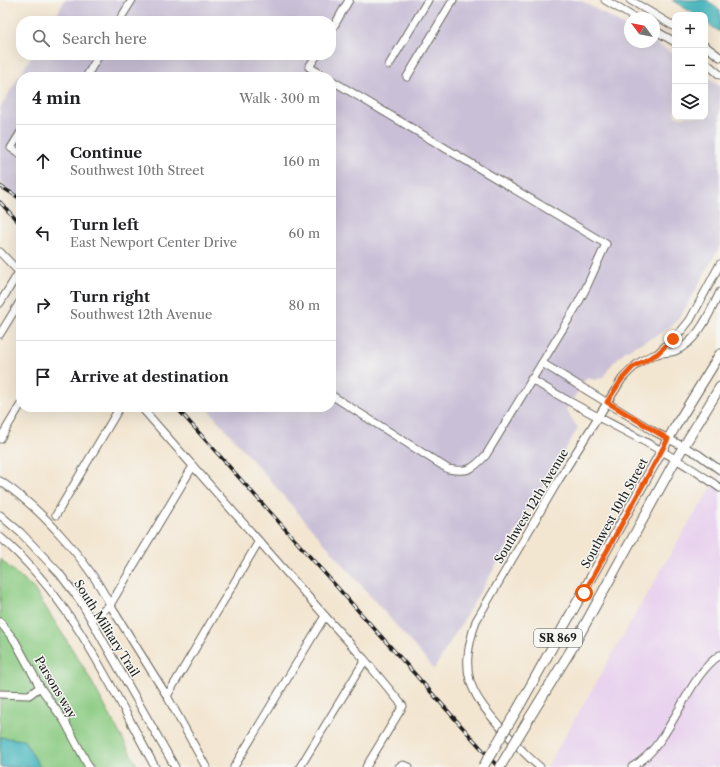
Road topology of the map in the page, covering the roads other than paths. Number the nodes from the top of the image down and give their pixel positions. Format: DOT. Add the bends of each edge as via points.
graph roads {
  1 [pos="132,0"];
  2 [pos="349,0"];
  3 [pos="428,0"];
  4 [pos="453,0"];
  5 [pos="605,0"];
  6 [pos="630,0"];
  7 [pos="625,12"];
  8 [pos="122,16"];
  9 [pos="336,22"];
  10 [pos="672,25"];
  11 [pos="660,33"];
  12 [pos="672,40"];
  13 [pos="708,48"];
  14 [pos="720,57"];
  15 [pos="96,60"];
  16 [pos="313,60"];
  17 [pos="389,65"];
  18 [pos="708,65"];
  19 [pos="89,72"];
  20 [pos="318,72"];
  21 [pos="720,75"];
  22 [pos="407,77"];
  23 [pos="336,83"];
  24 [pos="16,140"];
  25 [pos="16,151"];
  26 [pos="0,252"];
  27 [pos="720,264"];
  28 [pos="16,269"];
  29 [pos="16,279"];
  30 [pos="720,292"];
  31 [pos="0,303"];
  32 [pos="16,308"];
  33 [pos="0,334"];
  34 [pos="657,354"];
  35 [pos="720,354"];
  36 [pos="542,363"];
  37 [pos="532,379"];
  38 [pos="720,387"];
  39 [pos="336,398"];
  40 [pos="607,402"];
  41 [pos="16,412"];
  42 [pos="117,412"];
  43 [pos="145,412"];
  44 [pos="597,418"];
  45 [pos="0,439"];
  46 [pos="668,439"];
  47 [pos="683,447"];
  48 [pos="662,451"];
  49 [pos="676,459"];
  50 [pos="193,466"];
  51 [pos="720,470"];
  52 [pos="0,481"];
  53 [pos="720,488"];
  54 [pos="0,515"];
  55 [pos="56,515"];
  56 [pos="0,537"];
  57 [pos="259,541"];
  58 [pos="110,605"];
  59 [pos="326,616"];
  60 [pos="92,620"];
  61 [pos="0,622"];
  62 [pos="720,655"];
  63 [pos="365,660"];
  64 [pos="40,687"];
  65 [pos="0,694"];
  66 [pos="167,696"];
  67 [pos="89,767"];
  68 [pos="155,767"];
  69 [pos="175,767"];
  70 [pos="206,767"];
  71 [pos="234,767"];
  72 [pos="300,767"];
  73 [pos="366,767"];
  74 [pos="399,767"];
  75 [pos="409,767"];
  76 [pos="483,767"];
  77 [pos="500,767"];
  78 [pos="540,767"];
  79 [pos="632,767"];
  1 -- 8 [label="street"];
  2 -- 9 [label="street"];
  3 -- 17 [label="street"];
  4 -- 22 [label="street"];
  5 -- 7 [label="street"];
  6 -- 10 [label="street"];
  11 -- 12 [label="street"];
  13 -- 14 [label="street"];
  15 -- 19 [label="street"];
  16 -- 20 [label="street" via="309,67"];
  18 -- 21 [label="street"];
  23 -- 36 [label="street" via="606,244 586,288"];
  24 -- 25 [label="street" via="11,148"];
  26 -- 28 [label="street"];
  27 -- 34 [label="street, Southwest 12th Avenue" via="690,320"];
  29 -- 31 [label="street"];
  30 -- 34 [label="street, Southwest 12th Avenue" via="704,322 687,343 676,351"];
  32 -- 33 [label="street"];
  34 -- 40 [label="street, Southwest 12th Avenue" via="633,367"];
  35 -- 46 [label="main road, Southwest 10th Street / SR 869"];
  36 -- 37 [label="street"];
  36 -- 40 [label="street"];
  37 -- 39 [label="street" via="486,455 475,467 460,472 448,468"];
  37 -- 44 [label="street"];
  38 -- 47 [label="main road, SR 869"];
  40 -- 44 [label="street, Southwest 12th Avenue"];
  40 -- 46 [label="street"];
  41 -- 45 [label="street"];
  42 -- 55 [label="street"];
  43 -- 50 [label="street"];
  44 -- 48 [label="street"];
  44 -- 78 [label="street, Southwest 12th Avenue" via="476,621 470,639 467,664 473,693 529,759"];
  46 -- 47 [label="street"];
  46 -- 48 [label="main road, Southwest 10th Street / SR 869"];
  47 -- 49 [label="main road, SR 869"];
  47 -- 51 [label="street"];
  48 -- 49 [label="street"];
  48 -- 76 [label="main road, Southwest 10th Street / SR 869, bridge"];
  49 -- 53 [label="street"];
  49 -- 77 [label="main road, SR 869, bridge" via="571,650"];
  50 -- 57 [label="street"];
  50 -- 58 [label="street"];
  52 -- 58 [label="street" via="59,534 78,556"];
  54 -- 60 [label="street, South Military Trail" via="59,573"];
  56 -- 68 [label="street" via="46,585 65,610 87,644"];
  57 -- 59 [label="street"];
  57 -- 66 [label="street"];
  58 -- 60 [label="street"];
  58 -- 66 [label="street"];
  59 -- 63 [label="street"];
  59 -- 71 [label="street"];
  60 -- 69 [label="street, South Military Trail"];
  61 -- 64 [label="street, Parsons way" via="16,641"];
  62 -- 79 [label="street" via="712,660 653,748"];
  63 -- 72 [label="street"];
  63 -- 73 [label="street" via="403,706"];
  64 -- 65 [label="street" via="30,695"];
  64 -- 67 [label="street, Parsons way" via="65,722"];
  66 -- 70 [label="street"];
  74 -- 75 [label="street"];
}
